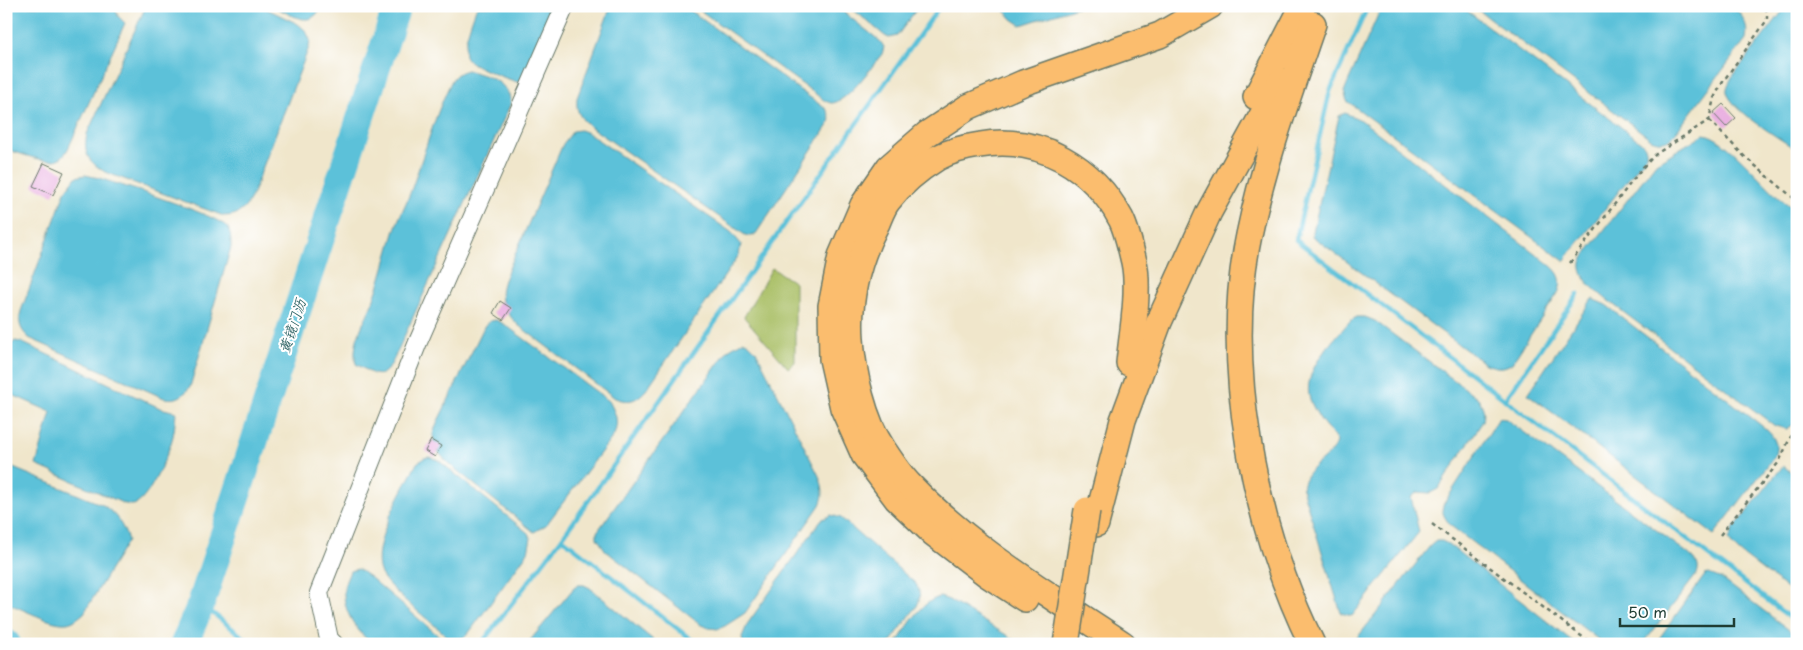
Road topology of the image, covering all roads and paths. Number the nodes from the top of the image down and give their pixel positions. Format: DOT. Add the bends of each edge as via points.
graph roads {
  1 [pos="564,6"];
  2 [pos="1210,6"];
  3 [pos="1766,7"];
  4 [pos="1313,12"];
  5 [pos="1709,120"];
  6 [pos="1797,201"];
  7 [pos="1203,210"];
  8 [pos="1570,263"];
  9 [pos="1129,362"];
  10 [pos="1797,429"];
  11 [pos="1432,524"];
  12 [pos="1720,535"];
  13 [pos="334,644"];
  14 [pos="1066,644"];
  15 [pos="1081,644"];
  16 [pos="1092,644"];
  17 [pos="1123,644"];
  18 [pos="1312,644"];
  19 [pos="1592,644"];
  1 -- 13 [label="street" via="418,342 319,592 328,639"];
  2 -- 16 [label="highway" via="1160,35 1023,83 968,107 926,134 889,167 863,205 841,256 831,306 832,359 843,408 864,455 897,499 932,533 964,557"];
  3 -- 5 [label="path" via="1767,20 1724,80 1714,98"];
  4 -- 7 [label="highway"];
  4 -- 18 [label="highway" via="1266,162 1248,236 1240,305 1241,378 1249,452 1269,534"];
  5 -- 6 [label="path" via="1745,157"];
  5 -- 8 [label="path" via="1656,154 1642,168"];
  7 -- 9 [label="highway"];
  7 -- 15 [label="highway" via="1123,420 1096,524"];
  9 -- 14 [label="highway, bridge" via="1087,510"];
  9 -- 17 [label="highway" via="1135,306 1135,264 1122,221 1101,189 1075,166 1044,149 1012,143 965,147 914,174 888,201 857,271 849,318 852,362 863,405 881,446 908,483 948,522"];
  10 -- 12 [label="path" via="1779,462"];
  11 -- 19 [label="path"];
}
